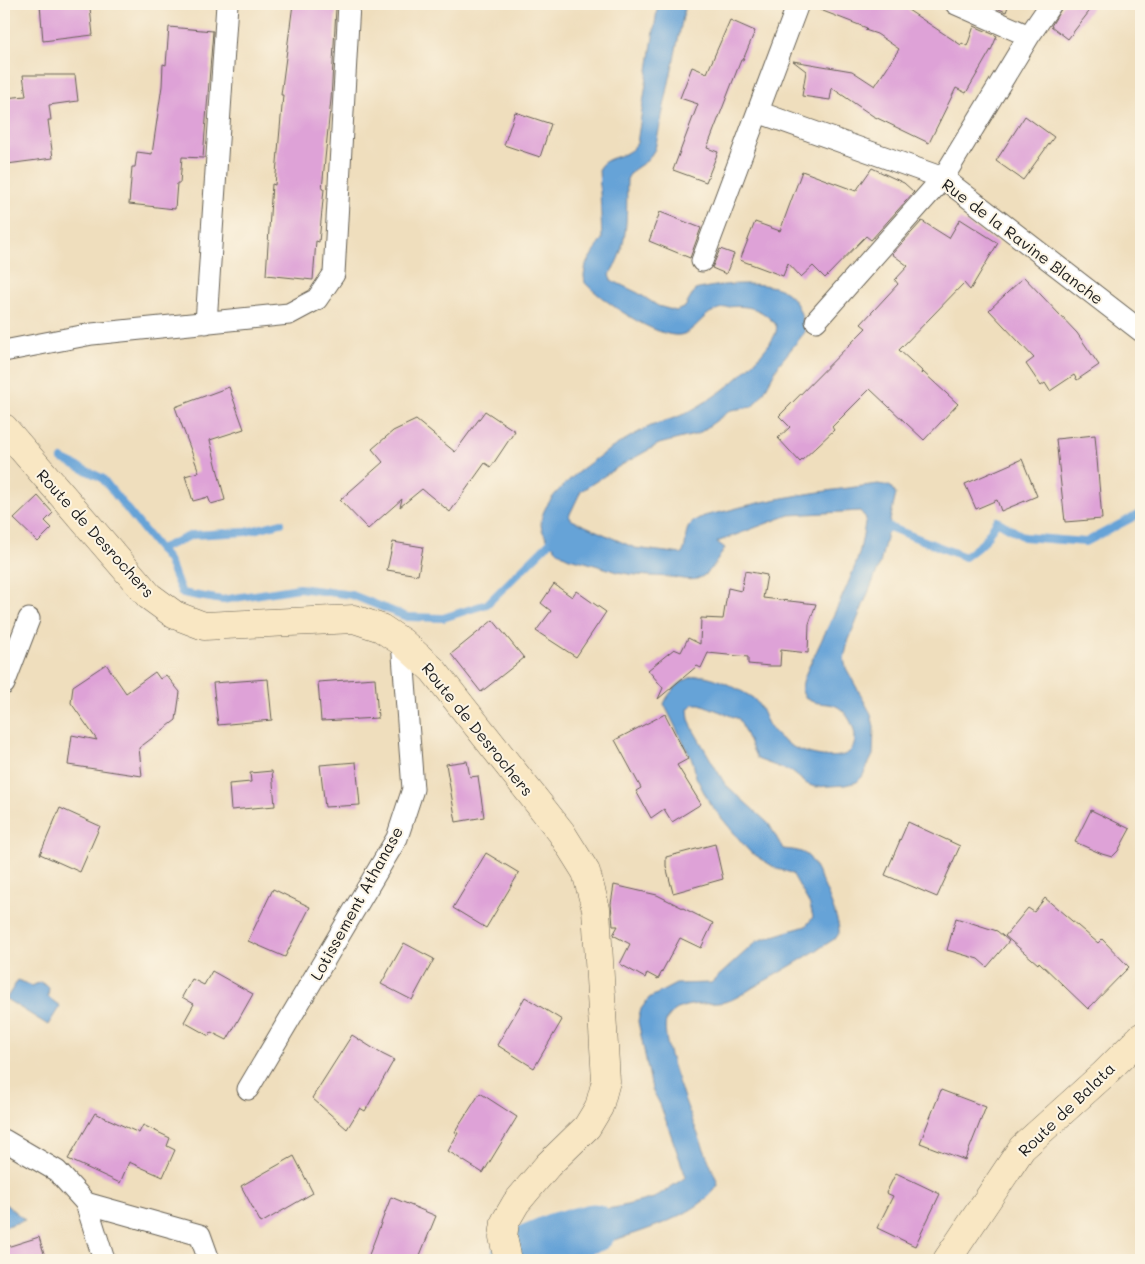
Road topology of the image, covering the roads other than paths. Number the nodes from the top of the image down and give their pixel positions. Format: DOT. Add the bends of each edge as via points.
graph roads {
  1 [pos="227,4"];
  2 [pos="349,4"];
  3 [pos="798,4"];
  4 [pos="956,4"];
  5 [pos="1051,4"];
  6 [pos="1029,36"];
  7 [pos="758,112"];
  8 [pos="943,178"];
  9 [pos="702,261"];
  10 [pos="816,321"];
  11 [pos="206,323"];
  12 [pos="1141,331"];
  13 [pos="4,351"];
  14 [pos="4,428"];
  15 [pos="30,619"];
  16 [pos="402,642"];
  17 [pos="4,684"];
  18 [pos="1141,1037"];
  19 [pos="248,1089"];
  20 [pos="4,1140"];
  21 [pos="86,1203"];
  22 [pos="104,1260"];
  23 [pos="209,1260"];
  24 [pos="508,1260"];
  25 [pos="947,1260"];
  1 -- 11 [label="street"];
  2 -- 11 [label="street" via="334,274 317,299 288,314"];
  3 -- 7 [label="street"];
  4 -- 6 [label="street"];
  5 -- 6 [label="street"];
  6 -- 8 [label="street"];
  7 -- 8 [label="street, Rue de la Ravine Blanche"];
  7 -- 9 [label="street"];
  8 -- 10 [label="street"];
  8 -- 12 [label="street, Rue de la Ravine Blanche"];
  11 -- 13 [label="street" via="92,334"];
  14 -- 16 [label="street, Route de Desrochers" via="149,596 176,615 204,626 354,619 381,628"];
  15 -- 17 [label="street"];
  16 -- 19 [label="street, Lotissement Athanase" via="413,789 397,838"];
  16 -- 24 [label="street, Route de Desrochers" via="433,670 561,832 586,872 596,909 606,1081 600,1107 587,1128 548,1165 516,1203 505,1222 503,1237"];
  18 -- 25 [label="street, Route de Balata" via="1022,1148"];
  20 -- 21 [label="street" via="57,1171"];
  21 -- 22 [label="street"];
  21 -- 23 [label="street" via="200,1235"];
}
